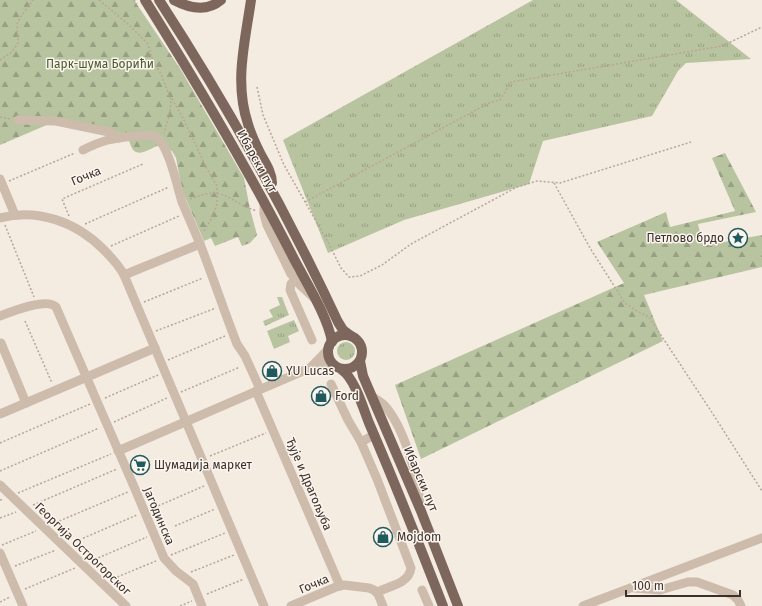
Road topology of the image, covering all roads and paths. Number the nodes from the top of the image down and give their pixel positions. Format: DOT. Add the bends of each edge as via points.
graph roads {
  1 [pos="33,0"];
  2 [pos="99,0"];
  3 [pos="145,0"];
  4 [pos="160,0"];
  5 [pos="174,0"];
  6 [pos="221,0"];
  7 [pos="251,0"];
  8 [pos="762,27"];
  9 [pos="0,60"];
  10 [pos="257,87"];
  11 [pos="170,95"];
  12 [pos="0,117"];
  13 [pos="18,120"];
  14 [pos="119,138"];
  15 [pos="160,141"];
  16 [pos="691,142"];
  17 [pos="83,150"];
  18 [pos="143,164"];
  19 [pos="1,182"];
  20 [pos="554,182"];
  21 [pos="176,183"];
  22 [pos="273,191"];
  23 [pos="217,193"];
  24 [pos="264,200"];
  25 [pos="182,202"];
  26 [pos="305,202"];
  27 [pos="187,213"];
  28 [pos="264,214"];
  29 [pos="15,215"];
  30 [pos="1,218"];
  31 [pos="67,224"];
  32 [pos="76,228"];
  33 [pos="200,243"];
  34 [pos="104,250"];
  35 [pos="211,274"];
  36 [pos="124,275"];
  37 [pos="295,280"];
  38 [pos="314,298"];
  39 [pos="37,305"];
  40 [pos="137,305"];
  41 [pos="222,305"];
  42 [pos="0,316"];
  43 [pos="25,322"];
  44 [pos="232,333"];
  45 [pos="148,334"];
  46 [pos="351,336"];
  47 [pos="312,340"];
  48 [pos="1,343"];
  49 [pos="330,345"];
  50 [pos="155,348"];
  51 [pos="360,361"];
  52 [pos="161,362"];
  53 [pos="248,363"];
  54 [pos="310,368"];
  55 [pos="339,368"];
  56 [pos="165,372"];
  57 [pos="86,377"];
  58 [pos="331,384"];
  59 [pos="56,390"];
  60 [pos="258,390"];
  61 [pos="174,395"];
  62 [pos="97,401"];
  63 [pos="26,403"];
  64 [pos="0,414"];
  65 [pos="186,422"];
  66 [pos="107,424"];
  67 [pos="273,430"];
  68 [pos="374,435"];
  69 [pos="361,442"];
  70 [pos="0,443"];
  71 [pos="118,451"];
  72 [pos="202,459"];
  73 [pos="125,466"];
  74 [pos="0,471"];
  75 [pos="212,482"];
  76 [pos="0,485"];
  77 [pos="135,488"];
  78 [pos="762,491"];
  79 [pos="11,496"];
  80 [pos="222,506"];
  81 [pos="24,509"];
  82 [pos="145,512"];
  83 [pos="0,518"];
  84 [pos="175,526"];
  85 [pos="44,527"];
  86 [pos="232,530"];
  87 [pos="154,534"];
  88 [pos="762,538"];
  89 [pos="0,546"];
  90 [pos="64,546"];
  91 [pos="242,552"];
  92 [pos="0,553"];
  93 [pos="164,558"];
  94 [pos="83,564"];
  95 [pos="7,569"];
  96 [pos="182,576"];
  97 [pos="251,576"];
  98 [pos="102,583"];
  99 [pos="340,586"];
  100 [pos="631,588"];
  101 [pos="422,590"];
  102 [pos="377,592"];
  103 [pos="17,593"];
  104 [pos="0,602"];
  105 [pos="201,602"];
  106 [pos="23,606"];
  107 [pos="126,606"];
  108 [pos="180,606"];
  109 [pos="264,606"];
  110 [pos="291,606"];
  111 [pos="383,606"];
  112 [pos="429,606"];
  113 [pos="443,606"];
  114 [pos="458,606"];
  115 [pos="584,606"];
  116 [pos="741,606"];
  1 -- 9 [label="path" via="17,24 18,43 12,52"];
  2 -- 11 [label="path" via="148,44"];
  3 -- 24 [label="main road, Ибарски пут"];
  4 -- 22 [label="main road, Ибарски пут"];
  5 -- 6 [label="main road" via="199,8 208,7"];
  7 -- 22 [label="main road" via="241,66 243,105 248,126 268,168"];
  8 -- 26 [label="path" via="722,46 511,82 500,100 489,103"];
  10 -- 26 [label="path" via="262,115 284,165"];
  11 -- 15 [label="path" via="170,113"];
  11 -- 23 [label="path" via="218,186"];
  12 -- 13 [label="path"];
  13 -- 14 [label="street" via="56,121 109,132"];
  14 -- 15 [label="street" via="150,135"];
  14 -- 17 [label="street"];
  15 -- 21 [label="street, Ђује и Драгољуба"];
  16 -- 20 [label="path" via="560,183"];
  17 -- 19 [label="path"];
  18 -- 31 [label="path, Гочка" via="62,199 70,216"];
  19 -- 29 [label="street"];
  20 -- 26 [label="path" via="537,181 517,187 410,244 382,265 360,276 349,277 340,268"];
  20 -- 78 [label="path" via="590,248 625,303 649,317"];
  21 -- 25 [label="street, Ђује и Драгољуба"];
  21 -- 32 [label="path"];
  22 -- 46 [label="main road, Ибарски пут" via="338,322"];
  23 -- 25 [label="path" via="199,195"];
  23 -- 28 [label="path"];
  23 -- 33 [label="path" via="213,216"];
  24 -- 28 [label="street"];
  24 -- 38 [label="main road, Ибарски пут"];
  25 -- 27 [label="street, Ђује и Драгољуба"];
  27 -- 33 [label="street, Ђује и Драгољуба"];
  27 -- 34 [label="path"];
  28 -- 37 [label="street" via="273,238"];
  29 -- 30 [label="street"];
  29 -- 31 [label="street" via="50,217"];
  30 -- 39 [label="path"];
  31 -- 32 [label="street"];
  32 -- 34 [label="street"];
  33 -- 35 [label="street, Ђује и Драгољуба"];
  33 -- 36 [label="street"];
  34 -- 36 [label="street"];
  35 -- 40 [label="path"];
  35 -- 41 [label="street, Ђује и Драгољуба"];
  36 -- 40 [label="street"];
  37 -- 38 [label="street"];
  37 -- 47 [label="street" via="290,290"];
  38 -- 49 [label="main road, Ибарски пут" via="329,330"];
  39 -- 42 [label="street, Јагодинска"];
  39 -- 57 [label="street, Јагодинска" via="49,303 56,307"];
  40 -- 45 [label="street"];
  41 -- 44 [label="street, Ђује и Драгољуба"];
  41 -- 45 [label="path"];
  43 -- 59 [label="path"];
  44 -- 52 [label="path"];
  44 -- 53 [label="street, Ђује и Драгољуба"];
  45 -- 50 [label="street"];
  46 -- 49 [label="main road" via="338,336"];
  46 -- 51 [label="main road" via="361,344 363,353"];
  48 -- 63 [label="street"];
  49 -- 54 [label="street"];
  49 -- 55 [label="main road" via="330,361"];
  50 -- 52 [label="street"];
  50 -- 57 [label="street"];
  51 -- 55 [label="main road" via="352,368"];
  51 -- 114 [label="main road, Ибарски пут"];
  52 -- 56 [label="street"];
  53 -- 60 [label="street, Ђује и Драгољуба"];
  53 -- 61 [label="path"];
  54 -- 55 [label="street" via="325,364"];
  54 -- 60 [label="street"];
  55 -- 68 [label="main road" via="347,374 354,386"];
  56 -- 61 [label="street"];
  56 -- 62 [label="path"];
  57 -- 59 [label="street"];
  57 -- 62 [label="street, Јагодинска"];
  58 -- 69 [label="street"];
  59 -- 63 [label="street"];
  60 -- 65 [label="street"];
  60 -- 67 [label="street, Ђује и Драгољуба"];
  61 -- 65 [label="street"];
  61 -- 66 [label="path"];
  62 -- 66 [label="street, Јагодинска"];
  62 -- 70 [label="path"];
  63 -- 64 [label="street"];
  65 -- 71 [label="street"];
  65 -- 72 [label="street"];
  66 -- 71 [label="street, Јагодинска"];
  66 -- 74 [label="path"];
  67 -- 72 [label="path"];
  67 -- 99 [label="street, Ђује и Драгољуба"];
  68 -- 69 [label="street"];
  68 -- 113 [label="main road"];
  69 -- 102 [label="street" via="411,568 404,580"];
  71 -- 73 [label="street, Јагодинска"];
  71 -- 79 [label="path"];
  72 -- 75 [label="street"];
  73 -- 77 [label="street, Јагодинска"];
  73 -- 81 [label="path"];
  75 -- 80 [label="street"];
  75 -- 82 [label="path"];
  76 -- 79 [label="street, Георгија Острогорског"];
  77 -- 82 [label="street, Јагодинска"];
  77 -- 85 [label="path"];
  79 -- 81 [label="street, Георгија Острогорског"];
  80 -- 84 [label="path"];
  80 -- 86 [label="street"];
  81 -- 83 [label="path, Георгија Острогорског"];
  81 -- 85 [label="street, Георгија Острогорског"];
  82 -- 87 [label="street, Јагодинска"];
  82 -- 90 [label="path"];
  85 -- 89 [label="path"];
  85 -- 90 [label="street, Георгија Острогорског"];
  86 -- 91 [label="street"];
  86 -- 93 [label="path"];
  87 -- 93 [label="street, Јагодинска"];
  87 -- 94 [label="path"];
  88 -- 100 [label="street"];
  90 -- 94 [label="street, Георгија Острогорског"];
  90 -- 95 [label="path"];
  91 -- 96 [label="path"];
  91 -- 97 [label="street"];
  92 -- 95 [label="street"];
  93 -- 96 [label="street, Јагодинска"];
  93 -- 98 [label="path"];
  94 -- 98 [label="street, Георгија Острогорског"];
  94 -- 103 [label="path"];
  95 -- 103 [label="street"];
  96 -- 105 [label="street, Јагодинска" via="193,584"];
  97 -- 105 [label="path"];
  97 -- 109 [label="street"];
  98 -- 107 [label="street, Георгија Острогорског"];
  99 -- 102 [label="street, Гочка" via="369,588"];
  99 -- 110 [label="street, Гочка"];
  100 -- 115 [label="street"];
  100 -- 116 [label="street" via="654,590 697,582 733,595"];
  101 -- 112 [label="street"];
  102 -- 111 [label="street"];
  103 -- 104 [label="path"];
  103 -- 106 [label="street"];
  105 -- 108 [label="path"];
}
